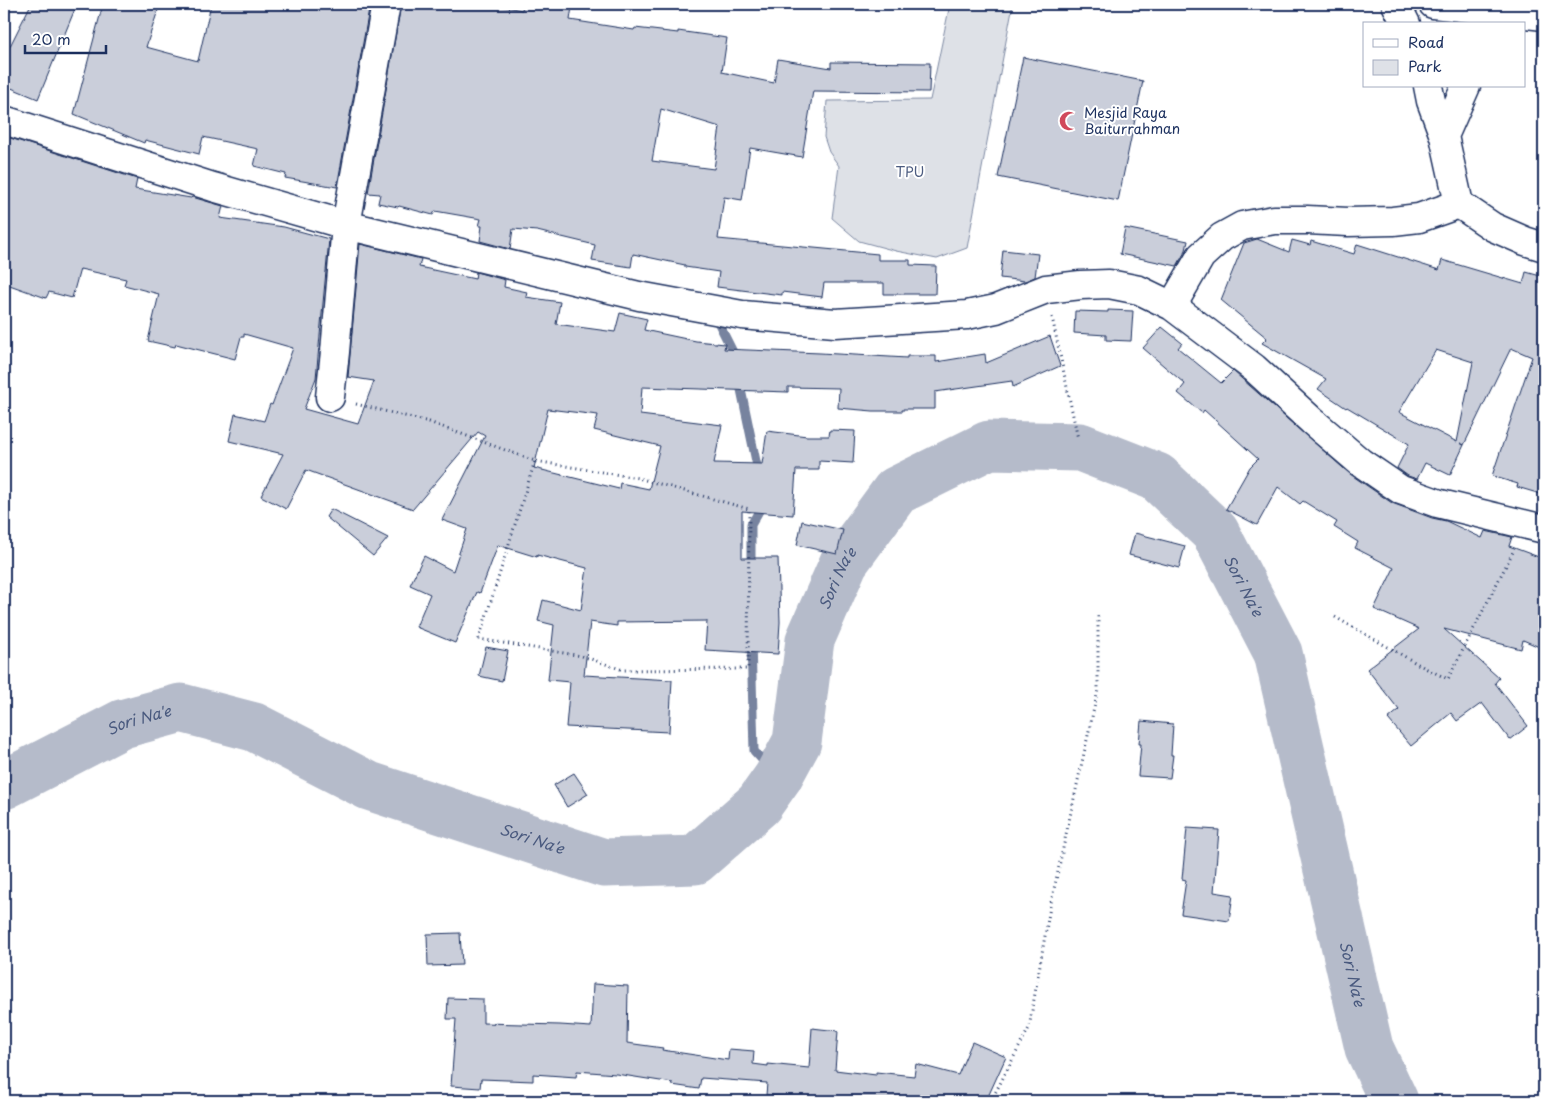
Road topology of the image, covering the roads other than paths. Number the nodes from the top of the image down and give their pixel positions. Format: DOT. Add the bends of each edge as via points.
graph roads {
  1 [pos="386,4"];
  2 [pos="1396,4"];
  3 [pos="1433,4"];
  4 [pos="1544,16"];
  5 [pos="1506,18"];
  6 [pos="1405,22"];
  7 [pos="1428,88"];
  8 [pos="1465,88"];
  9 [pos="4,120"];
  10 [pos="1444,136"];
  11 [pos="1459,204"];
  12 [pos="346,225"];
  13 [pos="1544,246"];
  14 [pos="1172,306"];
  15 [pos="330,397"];
  16 [pos="1535,527"];
  1 -- 12 [label="main road"];
  2 -- 6 [label="main road"];
  3 -- 5 [label="main road"];
  4 -- 5 [label="main road"];
  7 -- 10 [label="main road"];
  8 -- 10 [label="main road"];
  9 -- 12 [label="main road" via="213,187"];
  10 -- 11 [label="main road"];
  11 -- 13 [label="main road" via="1493,227"];
  11 -- 14 [label="main road" via="1419,218 1393,222 1274,220 1242,226 1222,237 1201,256"];
  12 -- 14 [label="main road" via="639,296 742,315 835,323 967,315 996,309 1046,289 1109,284 1139,290"];
  12 -- 15 [label="main road"];
  14 -- 16 [label="main road" via="1254,368 1360,462 1401,490 1438,503"];
}
